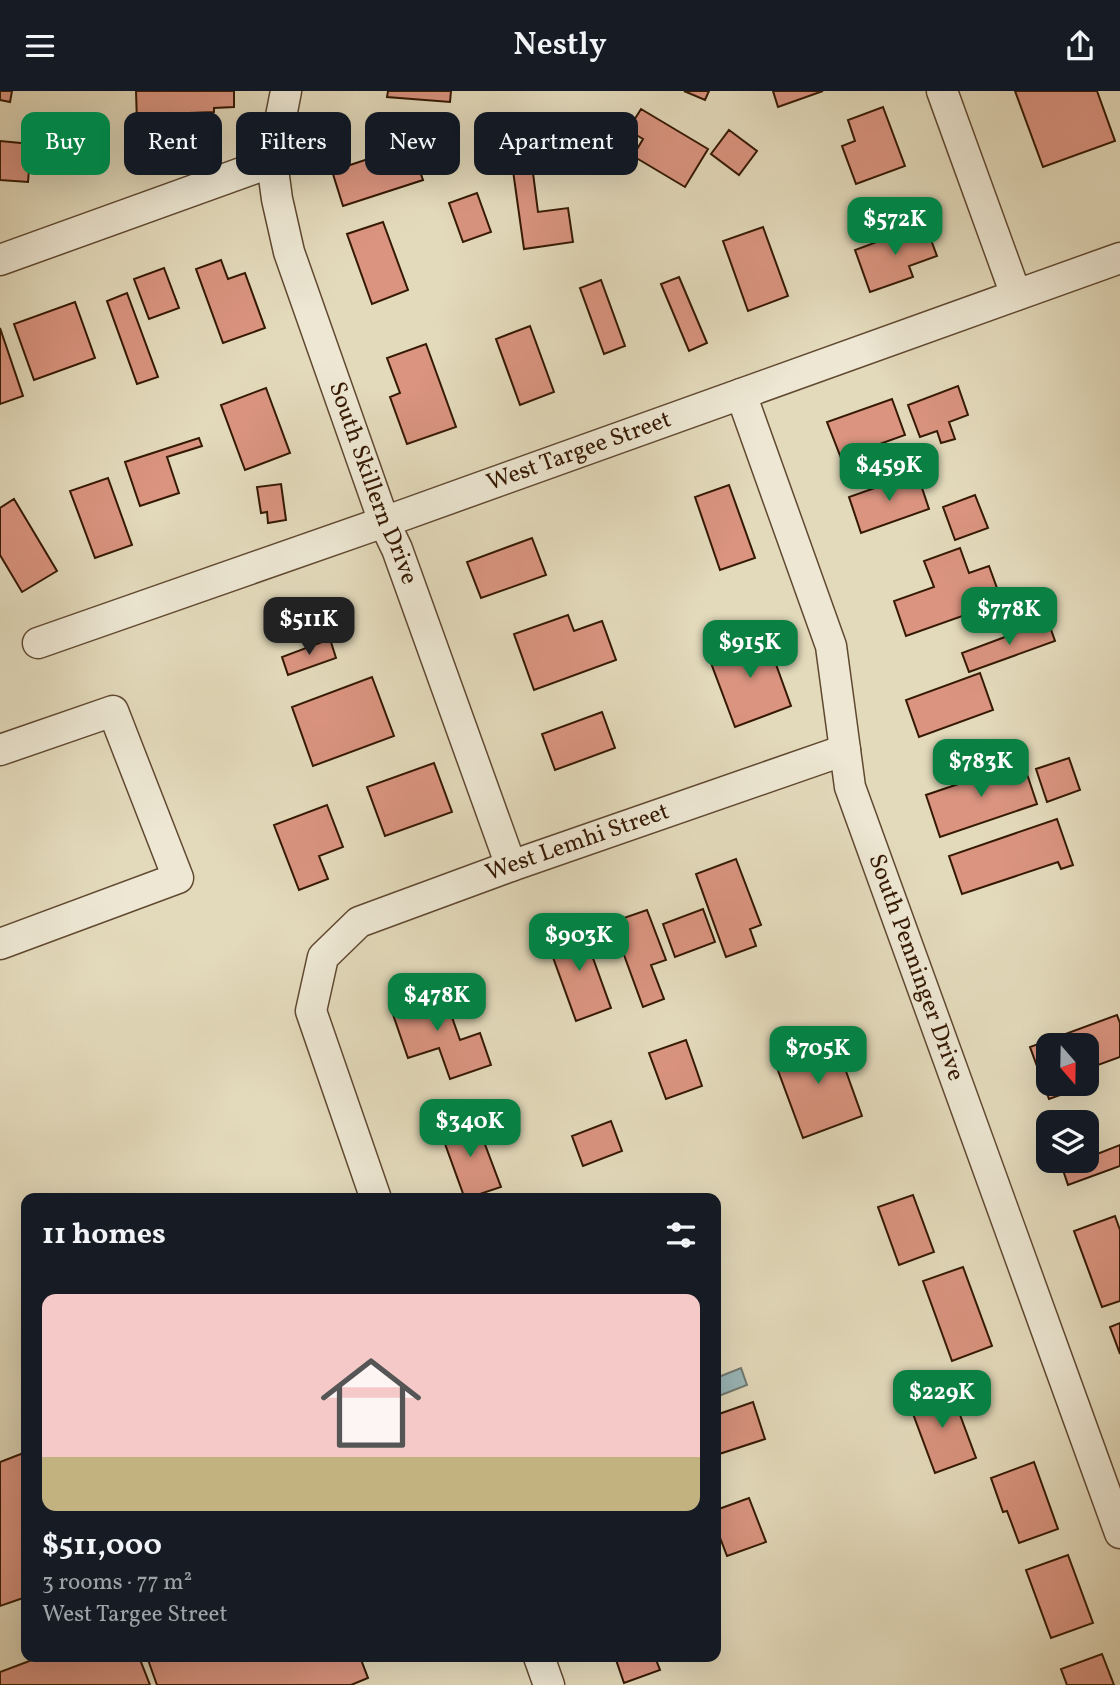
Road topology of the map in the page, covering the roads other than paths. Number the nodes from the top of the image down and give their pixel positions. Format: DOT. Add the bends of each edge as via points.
graph roads {
  1 [pos="286,91"];
  2 [pos="942,91"];
  3 [pos="282,112"];
  4 [pos="236,175"];
  5 [pos="274,175"];
  6 [pos="1120,258"];
  7 [pos="0,260"];
  8 [pos="1016,295"];
  9 [pos="741,394"];
  10 [pos="384,522"];
  11 [pos="38,643"];
  12 [pos="0,750"];
  13 [pos="845,750"];
  14 [pos="511,866"];
  15 [pos="0,944"];
  16 [pos="374,1193"];
  17 [pos="1120,1533"];
  18 [pos="541,1662"];
  19 [pos="549,1685"];
  1 -- 3 [label="street, South Skillern Drive"];
  2 -- 8 [label="street"];
  4 -- 7 [label="street"];
  5 -- 10 [label="street, South Skillern Drive" via="289,252"];
  6 -- 8 [label="street, West Targee Street"];
  8 -- 9 [label="street, West Targee Street"];
  9 -- 10 [label="street, West Targee Street"];
  9 -- 13 [label="street, South Penninger Drive" via="831,646"];
  10 -- 11 [label="street, West Targee Street"];
  10 -- 14 [label="street, South Skillern Drive"];
  12 -- 15 [label="street" via="113,711 178,878"];
  13 -- 14 [label="street, West Lemhi Street"];
  13 -- 17 [label="street, South Penninger Drive" via="850,787"];
  14 -- 16 [label="street, West Lemhi Street" via="359,922 323,957 311,1011"];
  18 -- 19 [label="street"];
}
